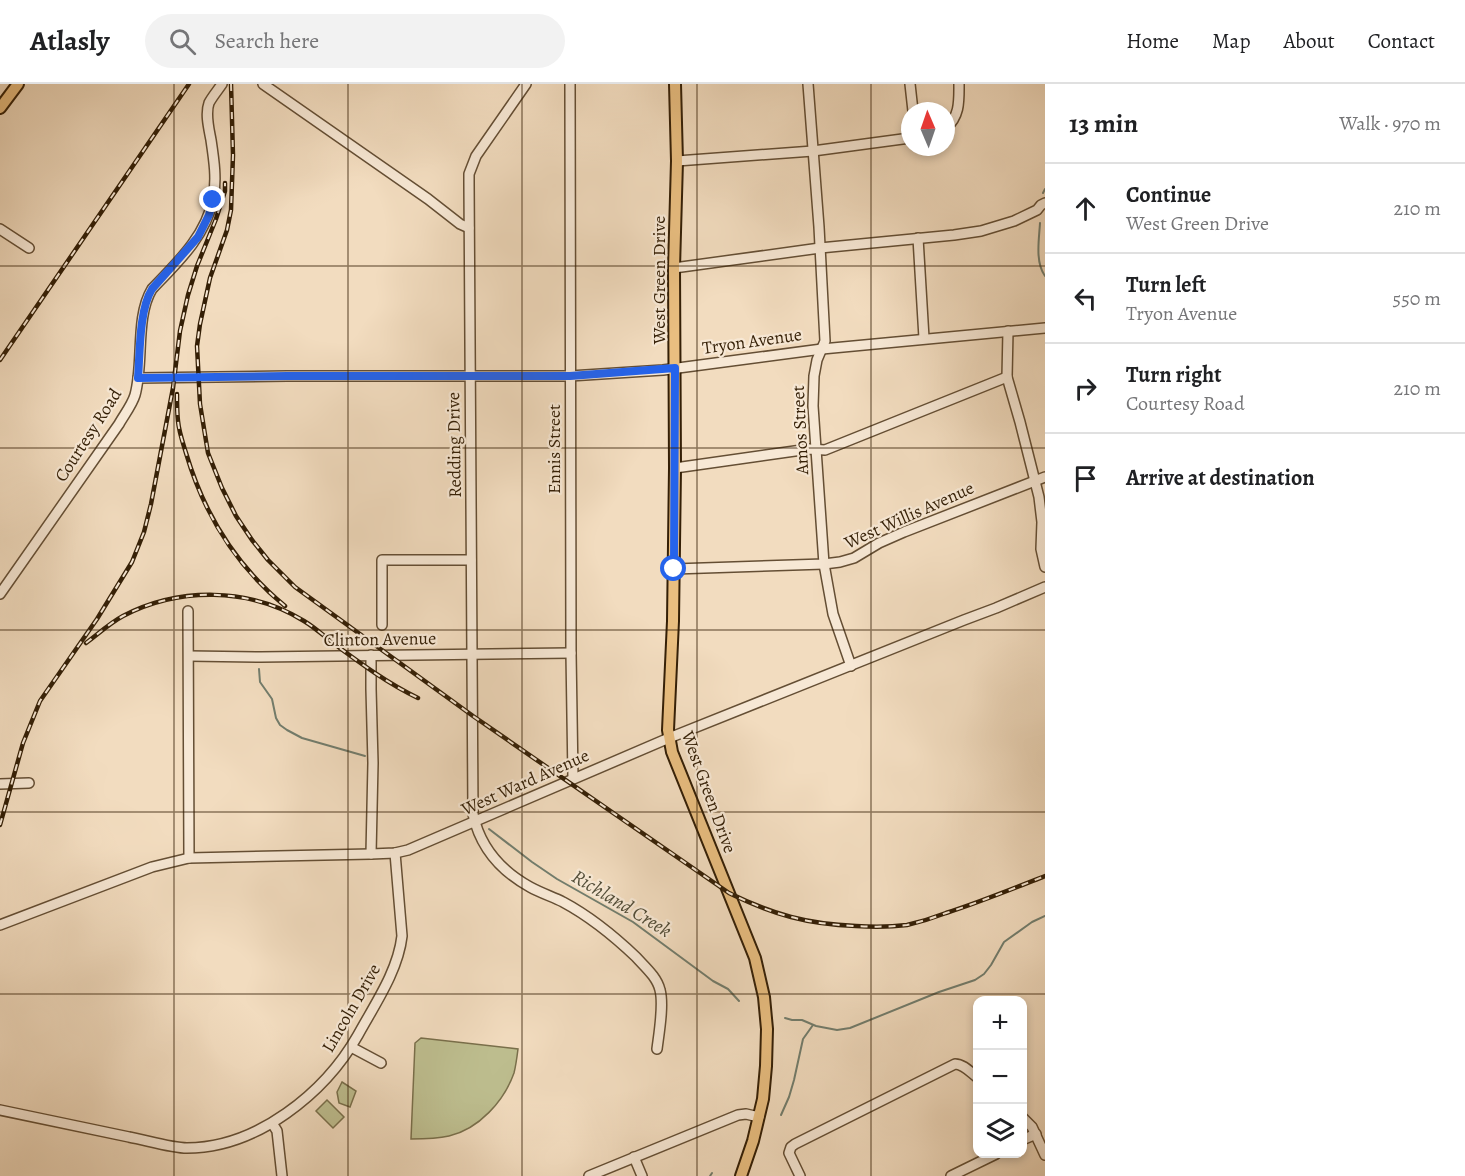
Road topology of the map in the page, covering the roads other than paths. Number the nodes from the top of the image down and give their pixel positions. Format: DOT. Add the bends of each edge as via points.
graph roads {
  1 [pos="18,84"];
  2 [pos="222,84"];
  3 [pos="263,84"];
  4 [pos="526,84"];
  5 [pos="570,84"];
  6 [pos="675,84"];
  7 [pos="808,84"];
  8 [pos="910,84"];
  9 [pos="959,84"];
  10 [pos="912,102"];
  11 [pos="0,108"];
  12 [pos="955,118"];
  13 [pos="901,139"];
  14 [pos="813,151"];
  15 [pos="676,161"];
  16 [pos="1045,203"];
  17 [pos="1041,210"];
  18 [pos="469,228"];
  19 [pos="0,229"];
  20 [pos="918,238"];
  21 [pos="29,248"];
  22 [pos="820,248"];
  23 [pos="674,268"];
  24 [pos="1045,328"];
  25 [pos="1008,331"];
  26 [pos="924,338"];
  27 [pos="822,349"];
  28 [pos="675,368"];
  29 [pos="470,375"];
  30 [pos="570,376"];
  31 [pos="1007,377"];
  32 [pos="138,378"];
  33 [pos="816,449"];
  34 [pos="675,468"];
  35 [pos="1045,477"];
  36 [pos="1035,481"];
  37 [pos="471,560"];
  38 [pos="824,564"];
  39 [pos="1045,567"];
  40 [pos="674,569"];
  41 [pos="1045,587"];
  42 [pos="0,594"];
  43 [pos="188,611"];
  44 [pos="382,625"];
  45 [pos="571,653"];
  46 [pos="472,654"];
  47 [pos="371,655"];
  48 [pos="189,656"];
  49 [pos="850,666"];
  50 [pos="669,738"];
  51 [pos="573,778"];
  52 [pos="29,783"];
  53 [pos="0,784"];
  54 [pos="475,822"];
  55 [pos="395,853"];
  56 [pos="371,854"];
  57 [pos="189,858"];
  58 [pos="0,925"];
  59 [pos="351,1047"];
  60 [pos="657,1049"];
  61 [pos="381,1064"];
  62 [pos="973,1074"];
  63 [pos="0,1110"];
  64 [pos="759,1117"];
  65 [pos="1027,1121"];
  66 [pos="273,1123"];
  67 [pos="1036,1134"];
  68 [pos="1027,1138"];
  69 [pos="1045,1155"];
  70 [pos="634,1157"];
  71 [pos="988,1158"];
  72 [pos="282,1176"];
  73 [pos="589,1176"];
  74 [pos="642,1176"];
  75 [pos="741,1176"];
  76 [pos="800,1176"];
  77 [pos="951,1176"];
  1 -- 11 [label="main road"];
  2 -- 32 [label="street, Courtesy Road" via="209,103 215,166 209,215 198,237 146,298"];
  3 -- 18 [label="street"];
  4 -- 18 [label="street, Redding Drive" via="472,164"];
  5 -- 30 [label="street, Ennis Street"];
  6 -- 15 [label="main road, West Green Drive"];
  7 -- 14 [label="street, Amos Street"];
  8 -- 10 [label="street"];
  9 -- 12 [label="street"];
  13 -- 14 [label="street"];
  14 -- 15 [label="street"];
  14 -- 22 [label="street, Amos Street"];
  15 -- 23 [label="main road, West Green Drive"];
  16 -- 17 [label="street"];
  17 -- 20 [label="street" via="981,231"];
  18 -- 29 [label="street, Redding Drive"];
  19 -- 21 [label="street"];
  20 -- 22 [label="street"];
  20 -- 26 [label="street"];
  22 -- 23 [label="street"];
  22 -- 27 [label="street, Amos Street" via="825,341"];
  23 -- 28 [label="main road, West Green Drive"];
  24 -- 25 [label="street, Tryon Avenue"];
  25 -- 26 [label="street, Tryon Avenue"];
  25 -- 31 [label="street"];
  26 -- 27 [label="street, Tryon Avenue"];
  27 -- 28 [label="street, Tryon Avenue"];
  27 -- 33 [label="street, Amos Street" via="814,376"];
  28 -- 30 [label="street, Tryon Avenue"];
  28 -- 34 [label="main road, West Green Drive"];
  29 -- 30 [label="street, Tryon Avenue"];
  29 -- 32 [label="street, Tryon Avenue"];
  29 -- 37 [label="street, Redding Drive"];
  30 -- 45 [label="street, Ennis Street"];
  31 -- 33 [label="street" via="825,450"];
  31 -- 36 [label="street"];
  32 -- 42 [label="street, Courtesy Road" via="134,397 119,424"];
  33 -- 34 [label="street"];
  33 -- 38 [label="street, Amos Street"];
  34 -- 40 [label="main road, West Green Drive"];
  35 -- 36 [label="street, West Willis Avenue"];
  36 -- 38 [label="street, West Willis Avenue" via="904,532 854,558"];
  36 -- 39 [label="street"];
  37 -- 44 [label="street" via="382,560"];
  37 -- 46 [label="street, Redding Drive"];
  38 -- 40 [label="street, West Willis Avenue"];
  38 -- 49 [label="street, Amos Street" via="833,614"];
  40 -- 50 [label="main road, West Green Drive"];
  41 -- 49 [label="street, West Ward Avenue"];
  43 -- 48 [label="street"];
  45 -- 46 [label="street, Clinton Avenue"];
  45 -- 51 [label="street, Ennis Street"];
  46 -- 47 [label="street, Clinton Avenue"];
  46 -- 54 [label="street, Redding Drive"];
  47 -- 48 [label="street, Clinton Avenue"];
  47 -- 56 [label="street"];
  48 -- 57 [label="street"];
  49 -- 50 [label="street, West Ward Avenue"];
  50 -- 51 [label="street, West Ward Avenue"];
  50 -- 64 [label="main road, West Green Drive" via="755,958 767,1029"];
  51 -- 54 [label="street, West Ward Avenue"];
  52 -- 53 [label="street"];
  54 -- 55 [label="street, West Ward Avenue"];
  54 -- 60 [label="street" via="496,862 532,888 596,922 655,978 661,1001"];
  55 -- 56 [label="street, West Ward Avenue"];
  55 -- 59 [label="street, Lincoln Drive" via="401,948"];
  56 -- 57 [label="street, West Ward Avenue"];
  57 -- 58 [label="street, West Ward Avenue" via="152,867"];
  59 -- 61 [label="street"];
  59 -- 66 [label="street, Lincoln Drive" via="328,1078"];
  62 -- 76 [label="street" via="956,1064 795,1144 790,1149 791,1158"];
  63 -- 66 [label="street, Lincoln Drive" via="184,1148 221,1145"];
  64 -- 70 [label="street" via="738,1116"];
  64 -- 75 [label="main road, West Green Drive"];
  65 -- 67 [label="street"];
  66 -- 72 [label="street"];
  67 -- 68 [label="street"];
  67 -- 69 [label="street"];
  70 -- 73 [label="street"];
  70 -- 74 [label="street"];
  71 -- 77 [label="street"];
}
